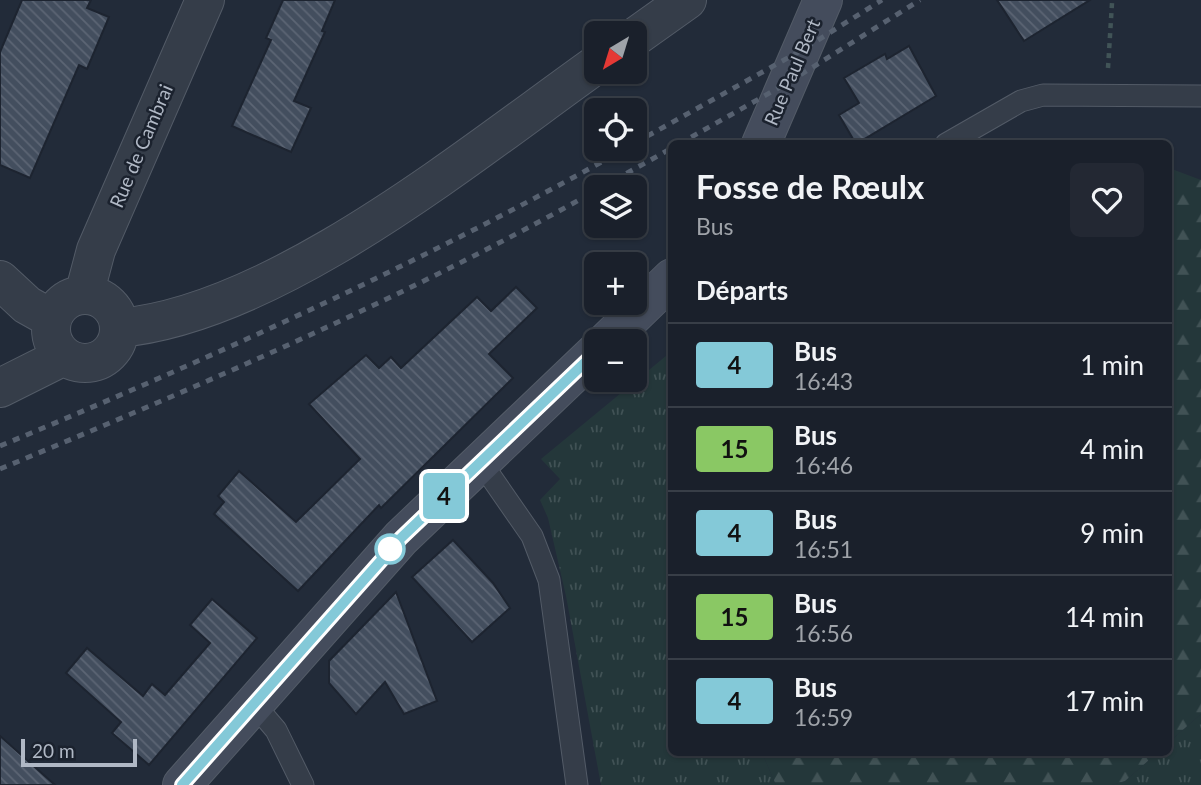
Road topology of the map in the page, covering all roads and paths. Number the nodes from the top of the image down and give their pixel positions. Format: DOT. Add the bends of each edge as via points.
graph roads {
  1 [pos="205,0"];
  2 [pos="687,0"];
  3 [pos="823,0"];
  4 [pos="1115,0"];
  5 [pos="648,28"];
  6 [pos="584,73"];
  7 [pos="1106,93"];
  8 [pos="1201,96"];
  9 [pos="763,140"];
  10 [pos="953,140"];
  11 [pos="0,280"];
  12 [pos="668,282"];
  13 [pos="84,295"];
  14 [pos="52,319"];
  15 [pos="119,328"];
  16 [pos="619,329"];
  17 [pos="64,356"];
  18 [pos="584,363"];
  19 [pos="0,387"];
  20 [pos="480,461"];
  21 [pos="253,703"];
  22 [pos="183,785"];
  23 [pos="303,785"];
  24 [pos="577,785"];
  1 -- 13 [label="street, Rue de Cambrai" via="96,250"];
  2 -- 5 [label="street"];
  3 -- 9 [label="street, Rue Paul Bert"];
  4 -- 7 [label="path"];
  6 -- 15 [label="street" via="409,197 304,262 176,318"];
  7 -- 8 [label="lane"];
  7 -- 10 [label="lane" via="1062,93 1021,101"];
  11 -- 14 [label="street" via="27,305"];
  12 -- 16 [label="street"];
  13 -- 14 [label="street" via="60,304"];
  13 -- 15 [label="street" via="108,304"];
  14 -- 17 [label="street" via="53,343"];
  15 -- 17 [label="street" via="114,346 100,360 81,363"];
  17 -- 19 [label="street"];
  18 -- 20 [label="street"];
  20 -- 21 [label="street" via="401,538"];
  20 -- 24 [label="lane" via="532,536 549,580"];
  21 -- 22 [label="street"];
  21 -- 23 [label="lane" via="276,730"];
}
